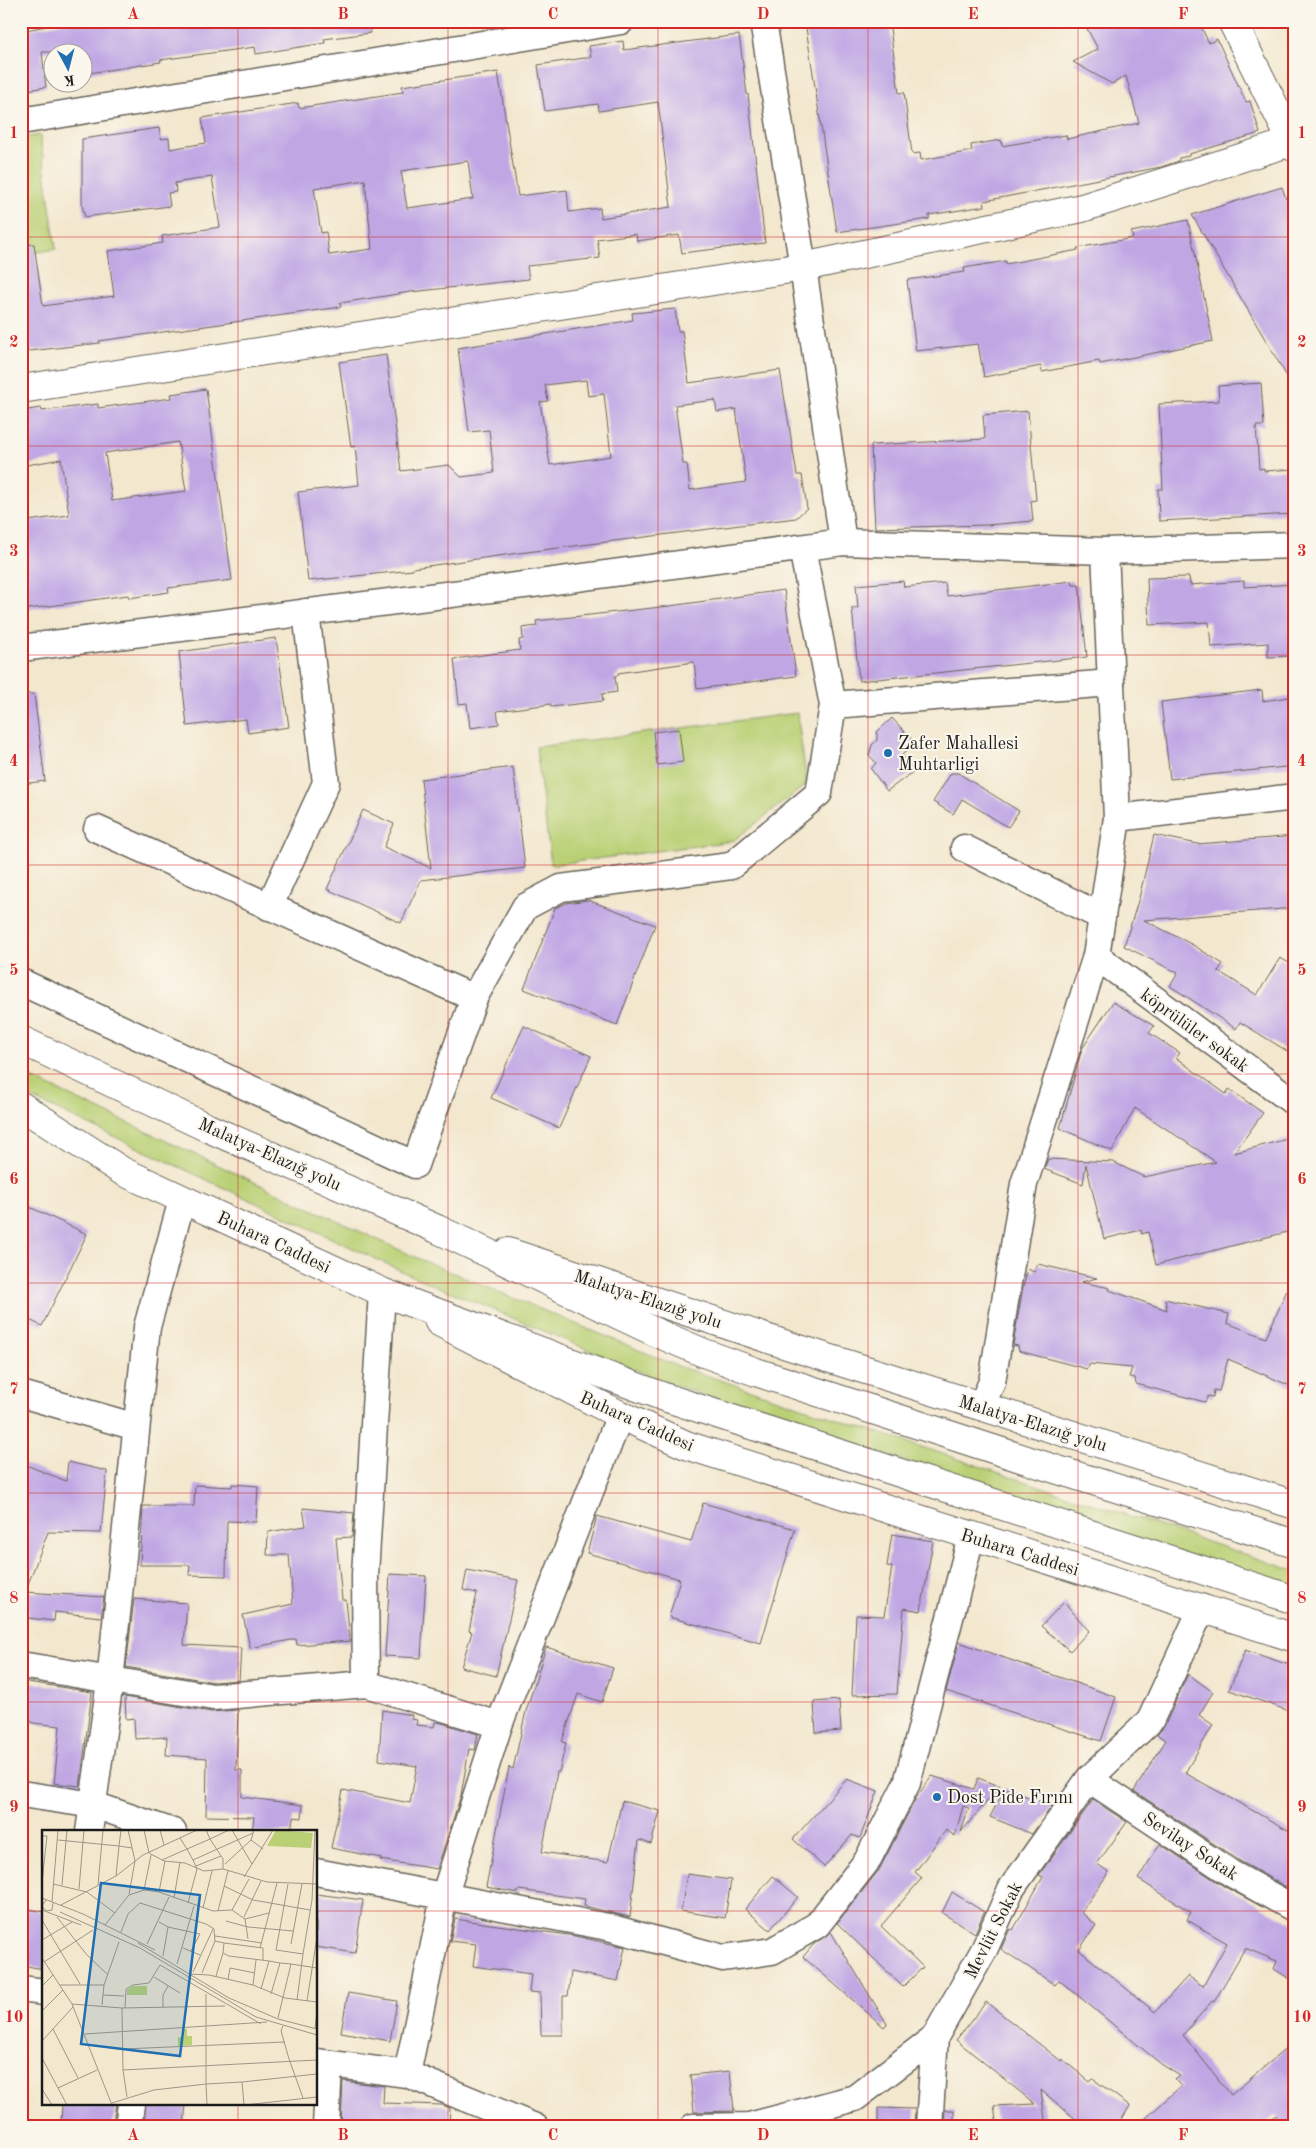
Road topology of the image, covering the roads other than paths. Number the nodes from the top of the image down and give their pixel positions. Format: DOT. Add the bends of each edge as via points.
graph roads {
  1 [pos="622,21"];
  2 [pos="763,21"];
  3 [pos="1232,21"];
  4 [pos="21,121"];
  5 [pos="1293,145"];
  6 [pos="803,267"];
  7 [pos="21,389"];
  8 [pos="843,542"];
  9 [pos="1295,545"];
  10 [pos="802,548"];
  11 [pos="1105,551"];
  12 [pos="306,612"];
  13 [pos="21,648"];
  14 [pos="1111,683"];
  15 [pos="834,705"];
  16 [pos="1295,797"];
  17 [pos="1117,818"];
  18 [pos="97,829"];
  19 [pos="964,848"];
  20 [pos="269,907"];
  21 [pos="1102,917"];
  22 [pos="1096,956"];
  23 [pos="21,982"];
  24 [pos="474,998"];
  25 [pos="21,1040"];
  26 [pos="1295,1103"];
  27 [pos="21,1106"];
  28 [pos="182,1200"];
  29 [pos="437,1228"];
  30 [pos="382,1292"];
  31 [pos="23,1399"];
  32 [pos="981,1406"];
  33 [pos="620,1415"];
  34 [pos="136,1428"];
  35 [pos="1295,1505"];
  36 [pos="972,1537"];
  37 [pos="1295,1544"];
  38 [pos="1295,1600"];
  39 [pos="1202,1608"];
  40 [pos="1295,1638"];
  41 [pos="21,1665"];
  42 [pos="110,1681"];
  43 [pos="366,1684"];
  44 [pos="499,1725"];
  45 [pos="1089,1778"];
  46 [pos="21,1794"];
  47 [pos="94,1805"];
  48 [pos="89,1830"];
  49 [pos="168,1830"];
  50 [pos="318,1872"];
  51 [pos="444,1897"];
  52 [pos="1295,1909"];
  53 [pos="21,1989"];
  54 [pos="42,1992"];
  55 [pos="935,2037"];
  56 [pos="323,2063"];
  57 [pos="407,2074"];
  58 [pos="131,2106"];
  59 [pos="749,2126"];
  60 [pos="128,2127"];
  61 [pos="326,2127"];
  62 [pos="535,2127"];
  63 [pos="693,2127"];
  64 [pos="929,2127"];
  1 -- 4 [label="street"];
  2 -- 6 [label="street"];
  3 -- 5 [label="main road"];
  5 -- 6 [label="main road" via="1082,208"];
  6 -- 7 [label="main road"];
  6 -- 8 [label="street"];
  8 -- 10 [label="street"];
  8 -- 11 [label="street"];
  9 -- 11 [label="street"];
  10 -- 12 [label="street"];
  10 -- 15 [label="street"];
  11 -- 14 [label="street"];
  12 -- 13 [label="street"];
  12 -- 20 [label="street" via="326,783"];
  14 -- 15 [label="street"];
  14 -- 17 [label="street"];
  15 -- 24 [label="street" via="818,792 731,866 561,888 525,907"];
  16 -- 17 [label="street"];
  17 -- 21 [label="street"];
  18 -- 20 [label="street"];
  19 -- 21 [label="street"];
  20 -- 24 [label="street"];
  21 -- 22 [label="street"];
  22 -- 26 [label="street, köprülüler sokak"];
  22 -- 32 [label="street" via="1024,1184 992,1382"];
  23 -- 24 [label="street" via="415,1165"];
  25 -- 29 [label="main road, Malatya-Elazığ yolu" via="208,1128"];
  27 -- 28 [label="main road, Buhara Caddesi" via="122,1171"];
  28 -- 30 [label="main road, Buhara Caddesi"];
  28 -- 34 [label="street" via="147,1327"];
  29 -- 32 [label="main road, Malatya-Elazığ yolu"];
  29 -- 37 [label="main road" via="657,1333 756,1372"];
  30 -- 33 [label="main road, Buhara Caddesi"];
  30 -- 38 [label="main road" via="675,1401"];
  30 -- 43 [label="street" via="365,1575"];
  31 -- 34 [label="street"];
  32 -- 35 [label="main road, Malatya-Elazığ yolu"];
  33 -- 36 [label="main road, Buhara Caddesi" via="686,1445"];
  33 -- 44 [label="street"];
  34 -- 42 [label="street"];
  36 -- 39 [label="main road, Buhara Caddesi"];
  36 -- 51 [label="street" via="907,1783 867,1861 817,1925 772,1951 722,1958 608,1927"];
  39 -- 40 [label="main road, Buhara Caddesi"];
  39 -- 45 [label="street, Mevlüt Sokak" via="1150,1721"];
  41 -- 42 [label="street"];
  42 -- 43 [label="street" via="214,1697"];
  42 -- 47 [label="street"];
  43 -- 44 [label="street"];
  44 -- 51 [label="street"];
  45 -- 52 [label="street, Sevilay Sokak" via="1232,1874"];
  45 -- 55 [label="street, Mevlüt Sokak" via="1011,1889 984,1950"];
  46 -- 47 [label="street"];
  47 -- 48 [label="street"];
  47 -- 49 [label="street"];
  50 -- 51 [label="street"];
  51 -- 57 [label="street"];
  53 -- 54 [label="street"];
  55 -- 59 [label="street, Mevlüt Sokak" via="855,2098"];
  55 -- 64 [label="street"];
  56 -- 57 [label="street"];
  56 -- 61 [label="street"];
  57 -- 62 [label="street"];
  58 -- 60 [label="street"];
  59 -- 63 [label="street, Mevlüt Sokak"];
}
